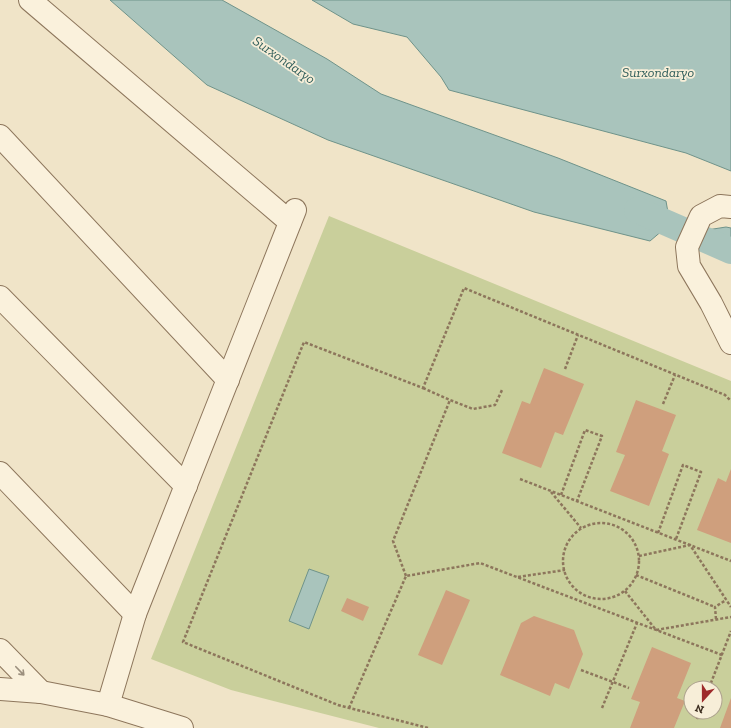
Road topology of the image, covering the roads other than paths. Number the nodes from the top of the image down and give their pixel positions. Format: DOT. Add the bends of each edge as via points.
graph roads {
  1 [pos="30,0"];
  2 [pos="0,136"];
  3 [pos="731,207"];
  4 [pos="0,297"];
  5 [pos="731,343"];
  6 [pos="228,380"];
  7 [pos="0,473"];
  8 [pos="186,486"];
  9 [pos="135,614"];
  10 [pos="0,650"];
  11 [pos="0,689"];
  12 [pos="41,692"];
  13 [pos="108,705"];
  14 [pos="182,728"];
  1 -- 6 [label="street" via="293,216"];
  2 -- 6 [label="street"];
  3 -- 5 [label="street" via="720,206 701,216 687,247 689,266"];
  4 -- 8 [label="street"];
  6 -- 8 [label="street"];
  7 -- 9 [label="street"];
  8 -- 9 [label="street"];
  9 -- 13 [label="street"];
  10 -- 12 [label="street, one-way"];
  11 -- 12 [label="street"];
  12 -- 13 [label="street"];
  13 -- 14 [label="street"];
}
